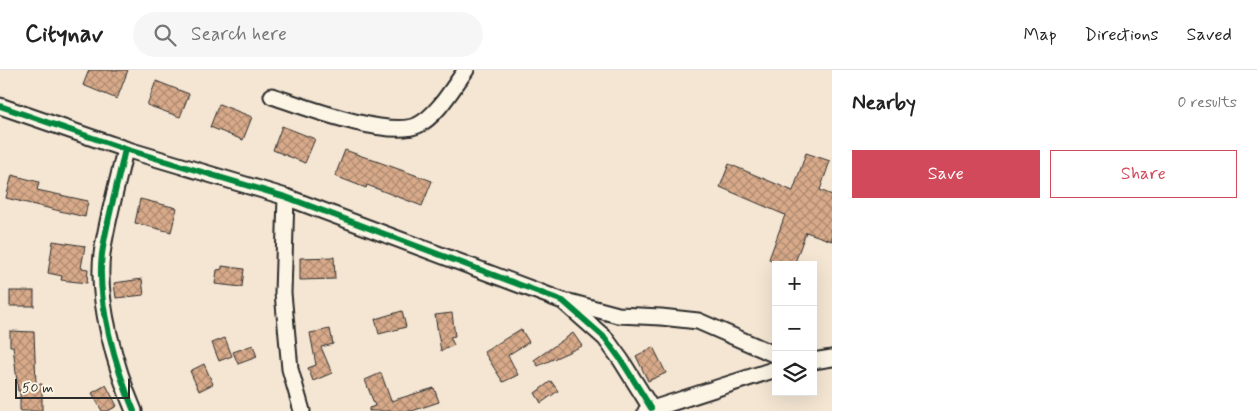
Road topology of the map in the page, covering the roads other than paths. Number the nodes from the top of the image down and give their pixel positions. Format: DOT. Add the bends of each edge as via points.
graph roads {
  1 [pos="466,70"];
  2 [pos="272,96"];
  3 [pos="0,106"];
  4 [pos="125,149"];
  5 [pos="286,197"];
  6 [pos="563,301"];
  7 [pos="772,353"];
  8 [pos="832,358"];
  9 [pos="817,361"];
  10 [pos="772,370"];
  11 [pos="649,410"];
  12 [pos="134,411"];
  13 [pos="302,411"];
  1 -- 2 [label="street" via="432,113 418,125 397,129 317,111"];
  3 -- 4 [label="street"];
  4 -- 5 [label="street"];
  4 -- 12 [label="street" via="102,255 103,292 110,337"];
  5 -- 6 [label="street"];
  5 -- 13 [label="street" via="283,293 290,369"];
  6 -- 7 [label="street" via="618,315 698,321"];
  6 -- 11 [label="street" via="605,338"];
  8 -- 9 [label="street"];
  10 -- 11 [label="street"];
}
